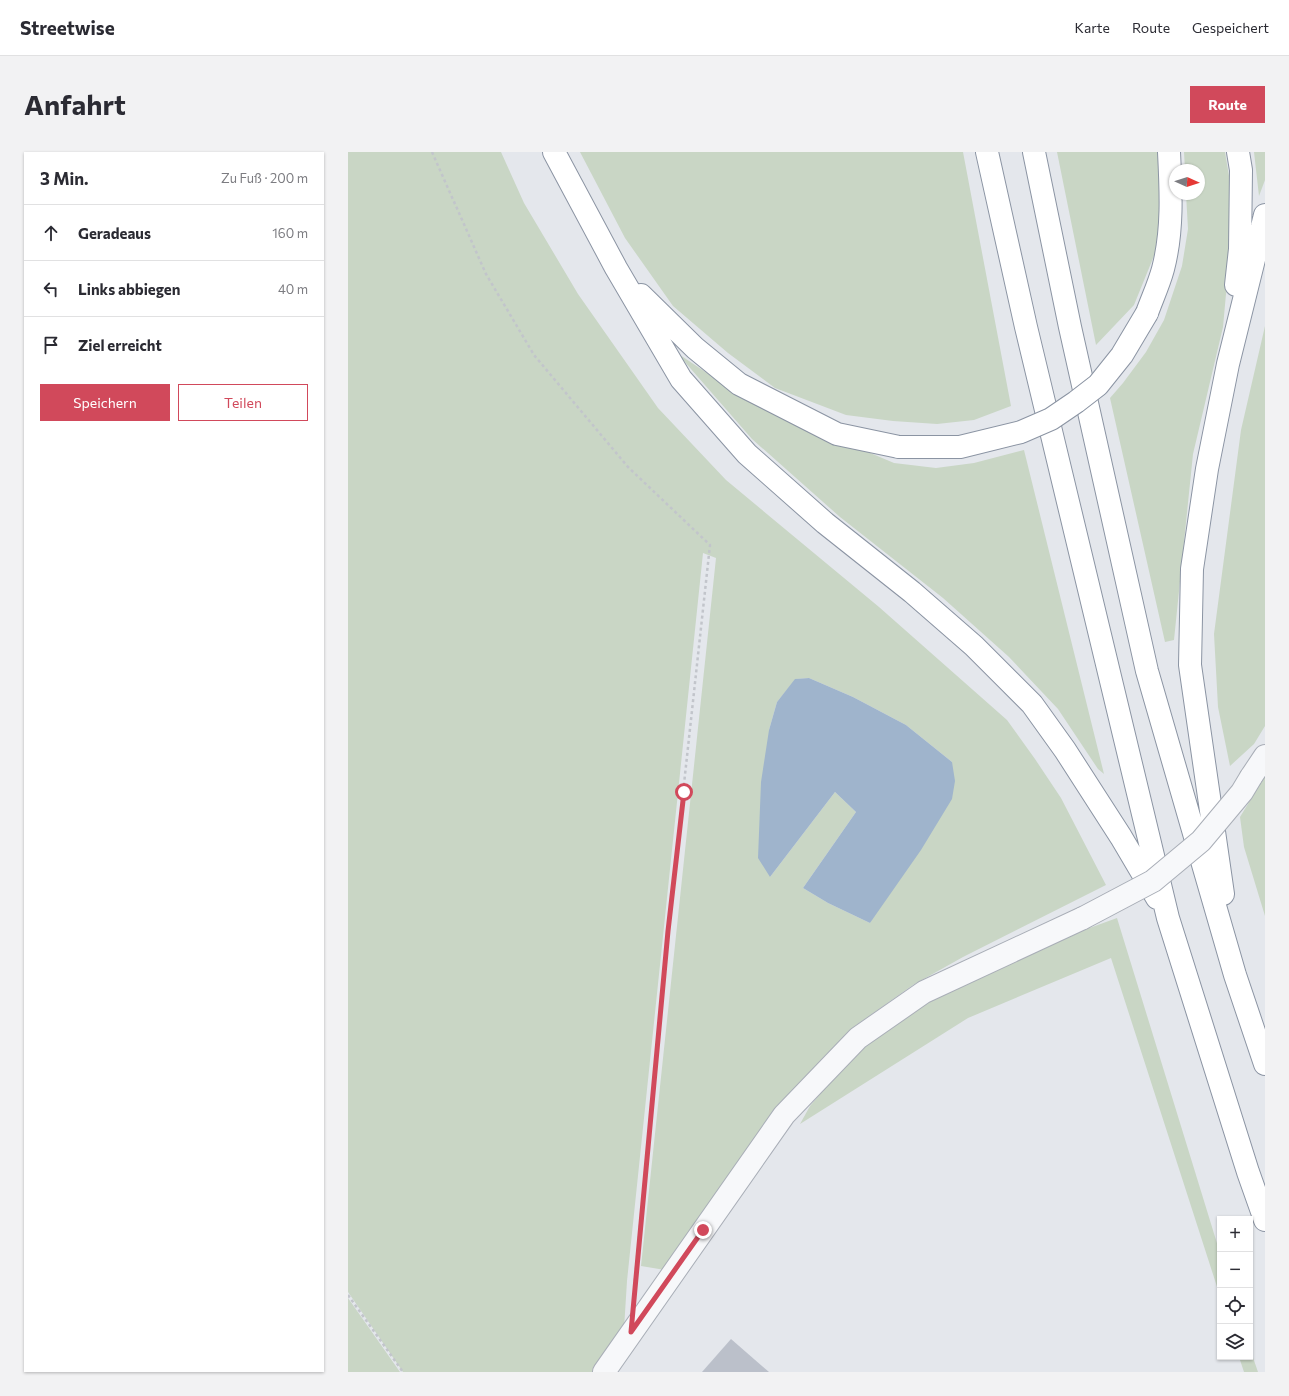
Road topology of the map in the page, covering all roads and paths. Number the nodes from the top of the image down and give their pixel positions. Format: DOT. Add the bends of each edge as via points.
graph roads {
  1 [pos="432,152"];
  2 [pos="554,152"];
  3 [pos="987,152"];
  4 [pos="1034,152"];
  5 [pos="1169,152"];
  6 [pos="1238,152"];
  7 [pos="1265,215"];
  8 [pos="616,268"];
  9 [pos="1228,364"];
  10 [pos="1265,756"];
  11 [pos="1168,918"];
  12 [pos="1235,975"];
  13 [pos="1265,1064"];
  14 [pos="1265,1220"];
  15 [pos="634,1290"];
  16 [pos="348,1295"];
  17 [pos="403,1372"];
  18 [pos="604,1372"];
  1 -- 15 [label="path" via="486,274 534,355 628,467 710,545 669,923"];
  2 -- 8 [label="highway"];
  3 -- 11 [label="highway" via="1026,327"];
  4 -- 12 [label="highway" via="1070,327 1147,671"];
  5 -- 8 [label="highway, bridge" via="1171,197 1163,270 1147,313 1122,356 1098,385 1051,419 1021,432 960,447 899,447 837,434 739,384 694,348"];
  6 -- 9 [label="highway" via="1240,249"];
  7 -- 9 [label="highway"];
  8 -- 11 [label="highway" via="681,379 747,454 825,523 912,592 974,646 1032,704 1121,837"];
  9 -- 12 [label="highway" via="1207,469 1192,569 1190,665"];
  10 -- 18 [label="street, bridge" via="1242,792 1201,841 1153,881 1084,918 924,992 858,1038 784,1115"];
  11 -- 14 [label="highway"];
  12 -- 13 [label="highway"];
  16 -- 17 [label="path"];
}
